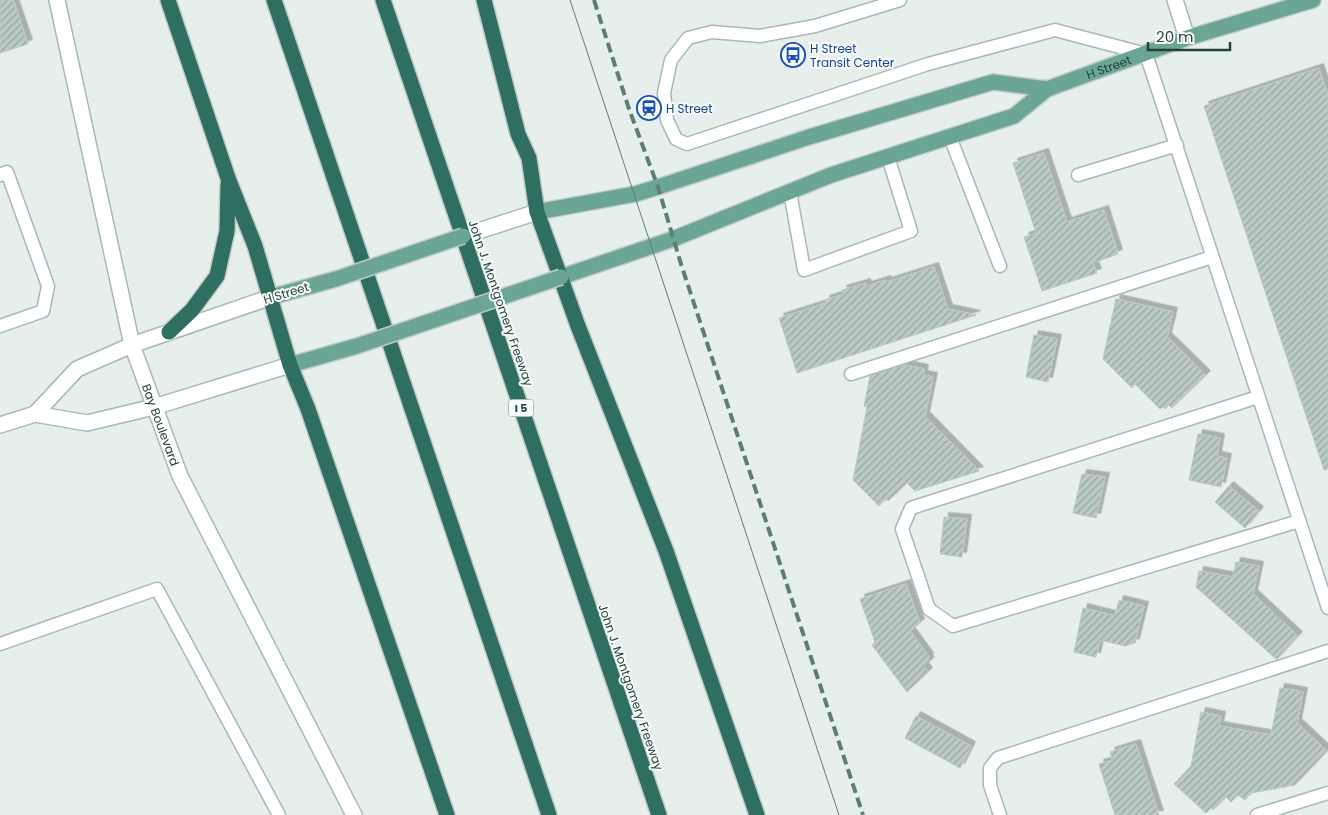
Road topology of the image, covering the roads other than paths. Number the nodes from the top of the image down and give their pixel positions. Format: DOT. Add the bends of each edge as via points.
graph roads {
  1 [pos="58,0"];
  2 [pos="168,0"];
  3 [pos="274,0"];
  4 [pos="383,0"];
  5 [pos="484,0"];
  6 [pos="900,0"];
  7 [pos="1175,0"];
  8 [pos="1313,0"];
  9 [pos="1188,38"];
  10 [pos="1146,54"];
  11 [pos="1047,89"];
  12 [pos="950,137"];
  13 [pos="1177,145"];
  14 [pos="888,157"];
  15 [pos="0,175"];
  16 [pos="1078,175"];
  17 [pos="228,178"];
  18 [pos="790,192"];
  19 [pos="535,213"];
  20 [pos="463,236"];
  21 [pos="1212,257"];
  22 [pos="1000,266"];
  23 [pos="561,277"];
  24 [pos="271,297"];
  25 [pos="0,326"];
  26 [pos="168,332"];
  27 [pos="132,345"];
  28 [pos="290,365"];
  29 [pos="851,374"];
  30 [pos="1258,397"];
  31 [pos="154,407"];
  32 [pos="35,414"];
  33 [pos="0,425"];
  34 [pos="1300,521"];
  35 [pos="1328,608"];
  36 [pos="0,644"];
  37 [pos="1328,650"];
  38 [pos="1328,793"];
  39 [pos="279,815"];
  40 [pos="354,815"];
  41 [pos="448,815"];
  42 [pos="549,815"];
  43 [pos="658,815"];
  44 [pos="757,815"];
  45 [pos="1000,815"];
  46 [pos="1257,815"];
  1 -- 27 [label="street, Bay Boulevard"];
  2 -- 17 [label="highway"];
  3 -- 42 [label="highway"];
  4 -- 43 [label="highway, John J. Montgomery Freeway / I 5"];
  5 -- 19 [label="highway" via="518,134 529,158"];
  6 -- 10 [label="lane" via="815,26 760,36 712,32 688,38 671,60 664,93 667,120 676,139 687,144 928,64 1055,30"];
  7 -- 9 [label="street"];
  8 -- 9 [label="main road, H Street"];
  9 -- 10 [label="main road, H Street"];
  10 -- 11 [label="main road, H Street"];
  10 -- 13 [label="lane"];
  11 -- 12 [label="main road, H Street" via="1014,116"];
  11 -- 19 [label="main road, H Street" via="993,82 635,194"];
  12 -- 14 [label="main road, H Street"];
  12 -- 22 [label="lane"];
  13 -- 16 [label="lane"];
  13 -- 21 [label="lane"];
  14 -- 18 [label="main road, H Street"];
  14 -- 18 [label="lane" via="911,232 804,270"];
  15 -- 25 [label="lane" via="7,172 48,286 43,311"];
  17 -- 24 [label="highway" via="256,246"];
  17 -- 26 [label="highway" via="227,231 217,276 192,310"];
  18 -- 23 [label="main road, H Street" via="673,239"];
  19 -- 20 [label="street, H Street"];
  19 -- 23 [label="highway"];
  20 -- 24 [label="main road, H Street, bridge" via="336,279"];
  21 -- 29 [label="lane"];
  21 -- 30 [label="lane"];
  23 -- 28 [label="main road, H Street, bridge" via="357,346"];
  23 -- 44 [label="highway" via="666,550"];
  24 -- 26 [label="street, H Street"];
  24 -- 28 [label="highway"];
  26 -- 27 [label="street, H Street"];
  27 -- 31 [label="street, Bay Boulevard"];
  27 -- 32 [label="street, H Street" via="77,369"];
  28 -- 31 [label="street, H Street"];
  28 -- 41 [label="highway"];
  30 -- 34 [label="lane"];
  30 -- 34 [label="lane" via="911,508 902,529 929,609 953,626"];
  31 -- 32 [label="street, H Street" via="87,423"];
  31 -- 40 [label="street, Bay Boulevard" via="180,476"];
  32 -- 33 [label="street, H Street"];
  34 -- 35 [label="lane"];
  36 -- 39 [label="lane" via="157,589"];
  37 -- 45 [label="lane" via="998,758 990,768 990,785"];
  38 -- 46 [label="lane"];
}
